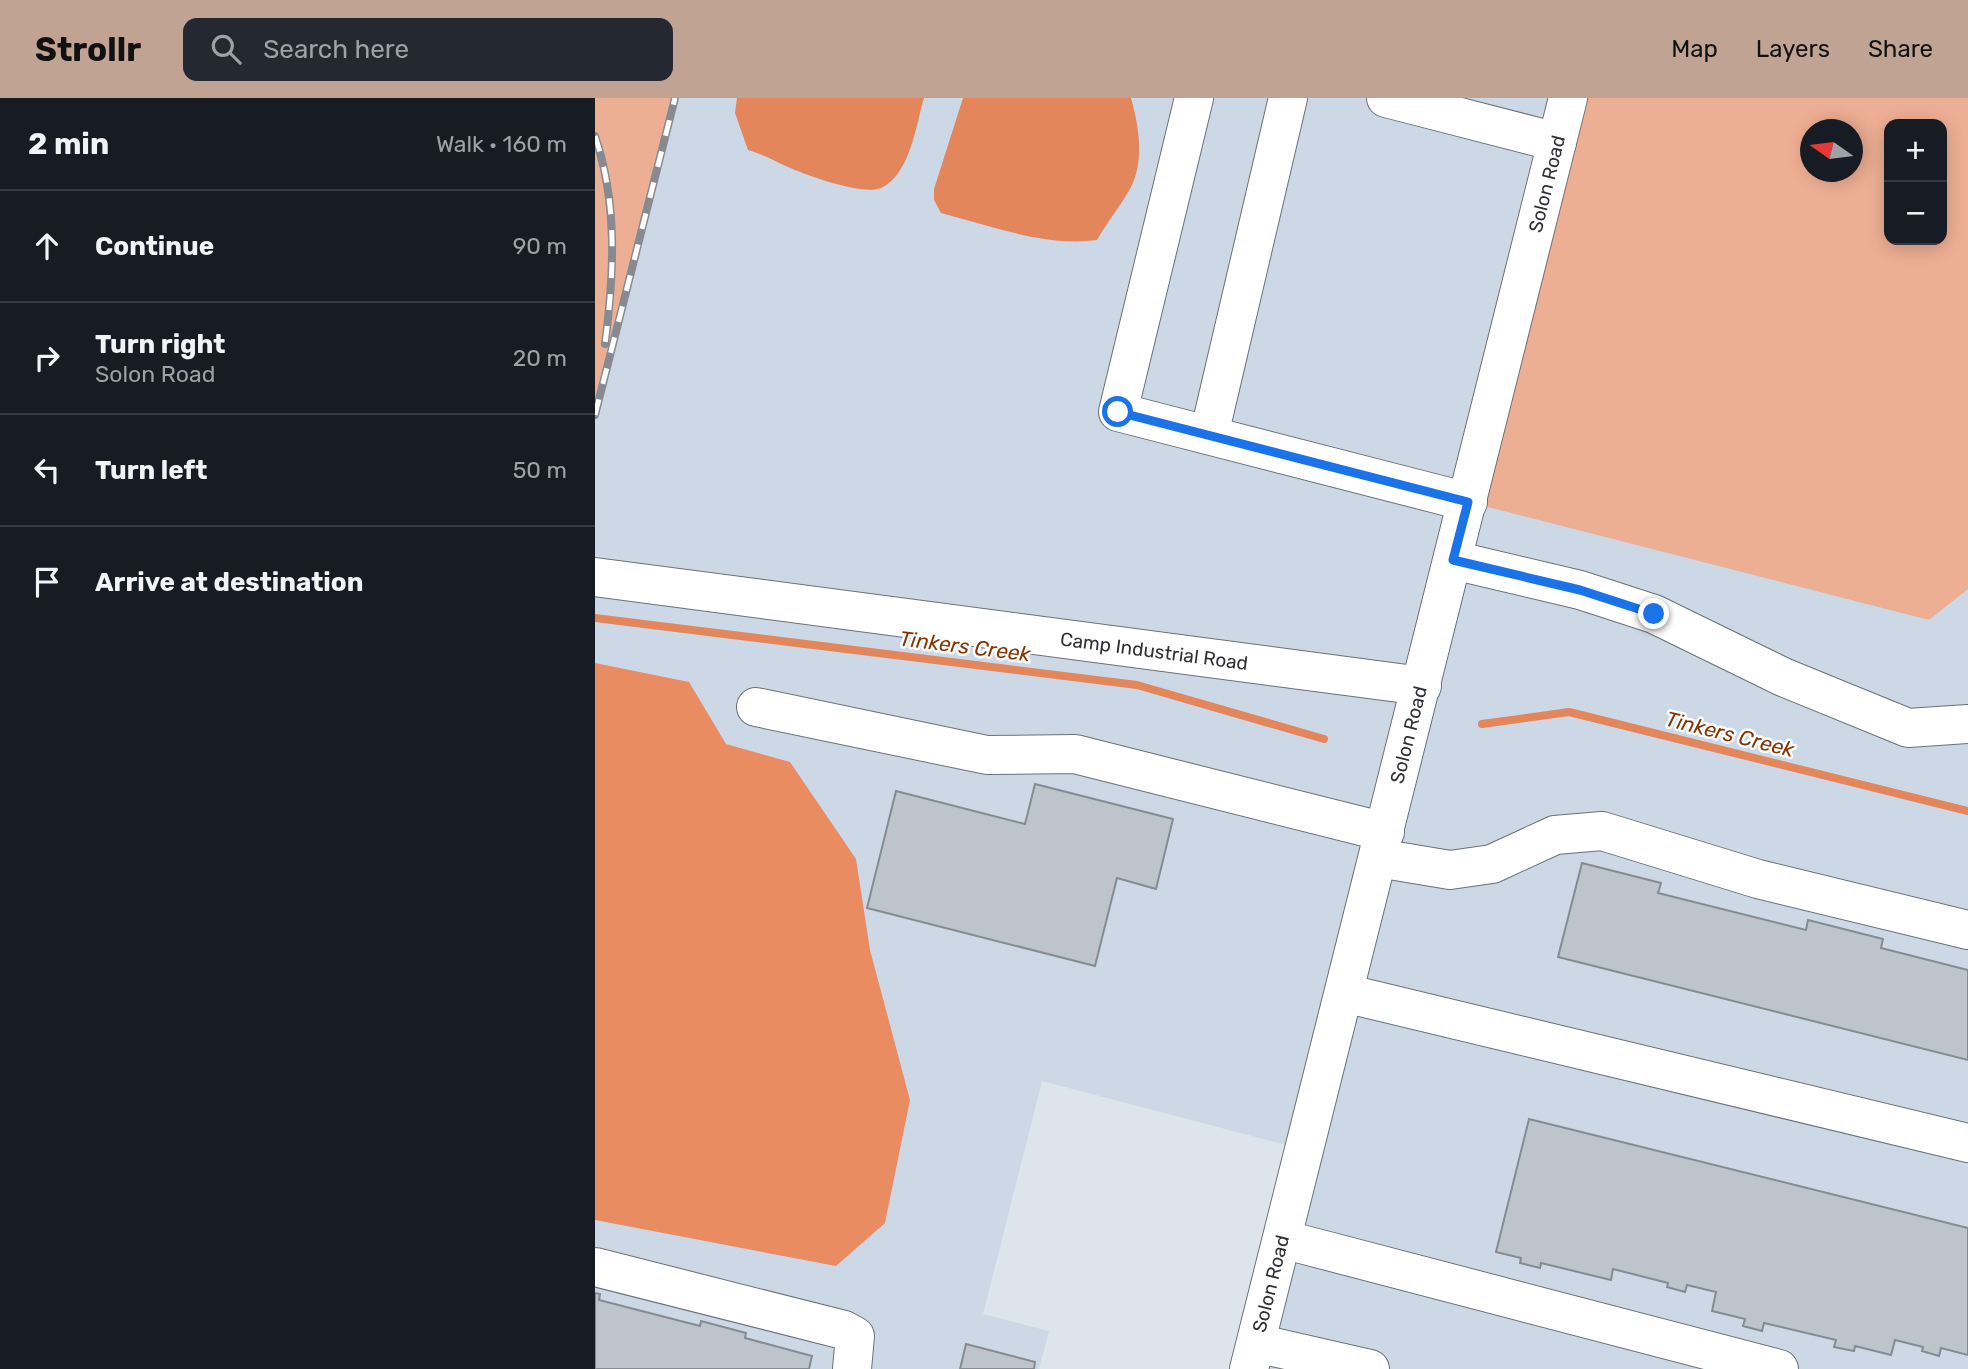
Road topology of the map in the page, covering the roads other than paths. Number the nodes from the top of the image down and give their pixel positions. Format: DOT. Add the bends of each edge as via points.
graph roads {
  1 [pos="1194,98"];
  2 [pos="1288,98"];
  3 [pos="1386,98"];
  4 [pos="1568,98"];
  5 [pos="1557,142"];
  6 [pos="1209,435"];
  7 [pos="1468,502"];
  8 [pos="1453,560"];
  9 [pos="595,577"];
  10 [pos="1422,686"];
  11 [pos="756,707"];
  12 [pos="1968,724"];
  13 [pos="1382,845"];
  14 [pos="1968,930"];
  15 [pos="1344,993"];
  16 [pos="1968,1143"];
  17 [pos="1282,1239"];
  18 [pos="595,1267"];
  19 [pos="1252,1356"];
  20 [pos="852,1369"];
  21 [pos="1370,1369"];
  22 [pos="1779,1369"];
  1 -- 6 [label="street" via="1118,412"];
  2 -- 6 [label="street"];
  3 -- 5 [label="street"];
  4 -- 5 [label="street, Solon Road"];
  5 -- 7 [label="street, Solon Road"];
  6 -- 7 [label="street"];
  7 -- 8 [label="street, Solon Road"];
  8 -- 10 [label="street, Solon Road"];
  8 -- 12 [label="street" via="1580,590 1654,614 1783,677 1908,728"];
  9 -- 10 [label="street, Camp Industrial Road"];
  10 -- 13 [label="street, Solon Road"];
  11 -- 13 [label="street" via="987,755 1075,754"];
  13 -- 14 [label="street" via="1450,870 1492,864 1555,835 1602,831 1758,879"];
  13 -- 15 [label="street, Solon Road"];
  15 -- 16 [label="street"];
  15 -- 17 [label="street, Solon Road"];
  17 -- 19 [label="street, Solon Road"];
  17 -- 22 [label="street"];
  18 -- 20 [label="street" via="844,1330 855,1336"];
  19 -- 21 [label="street"];
}
